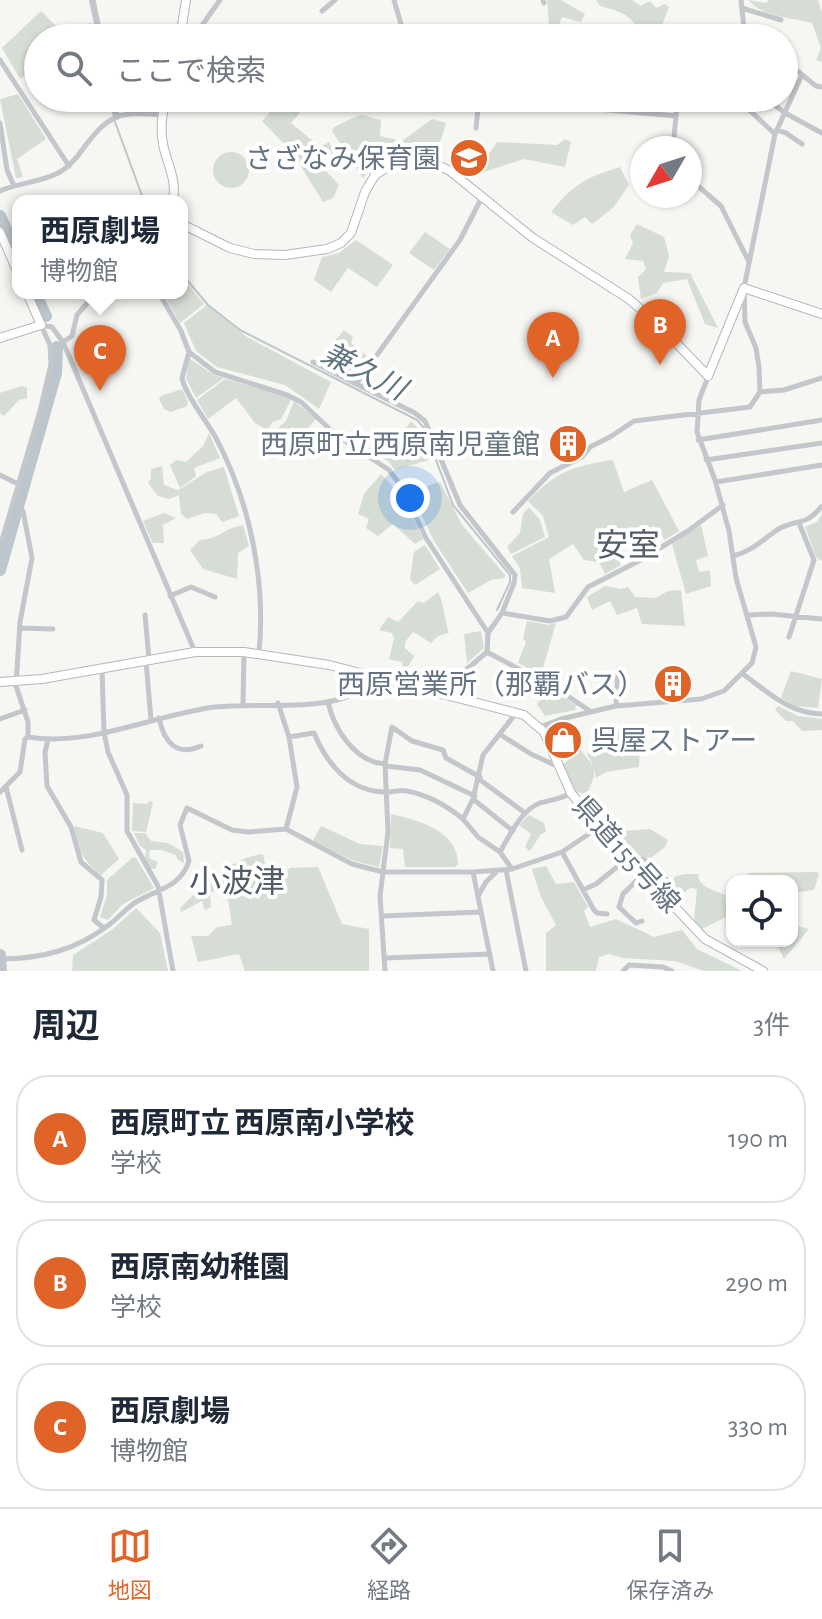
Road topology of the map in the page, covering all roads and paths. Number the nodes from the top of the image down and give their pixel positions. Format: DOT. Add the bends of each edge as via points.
graph roads {
  1 [pos="93,0"];
  2 [pos="186,0"];
  3 [pos="220,0"];
  4 [pos="335,0"];
  5 [pos="394,0"];
  6 [pos="741,0"];
  7 [pos="742,8"];
  8 [pos="322,11"];
  9 [pos="781,20"];
  10 [pos="98,24"];
  11 [pos="182,24"];
  12 [pos="203,24"];
  13 [pos="401,24"];
  14 [pos="744,24"];
  15 [pos="0,60"];
  16 [pos="798,72"];
  17 [pos="802,75"];
  18 [pos="798,84"];
  19 [pos="822,87"];
  20 [pos="24,97"];
  21 [pos="34,112"];
  22 [pos="114,112"];
  23 [pos="162,112"];
  24 [pos="477,112"];
  25 [pos="630,112"];
  26 [pos="676,112"];
  27 [pos="752,112"];
  28 [pos="785,113"];
  29 [pos="161,115"];
  30 [pos="114,116"];
  31 [pos="676,116"];
  32 [pos="0,123"];
  33 [pos="476,128"];
  34 [pos="776,132"];
  35 [pos="822,133"];
  36 [pos="674,136"];
  37 [pos="802,144"];
  38 [pos="69,166"];
  39 [pos="11,186"];
  40 [pos="702,189"];
  41 [pos="0,191"];
  42 [pos="173,195"];
  43 [pos="482,197"];
  44 [pos="188,227"];
  45 [pos="0,232"];
  46 [pos="12,259"];
  47 [pos="749,261"];
  48 [pos="744,288"];
  49 [pos="30,299"];
  50 [pos="91,299"];
  51 [pos="162,299"];
  52 [pos="822,314"];
  53 [pos="41,325"];
  54 [pos="0,338"];
  55 [pos="63,342"];
  56 [pos="189,352"];
  57 [pos="67,353"];
  58 [pos="63,359"];
  59 [pos="313,362"];
  60 [pos="708,376"];
  61 [pos="822,378"];
  62 [pos="356,384"];
  63 [pos="760,392"];
  64 [pos="696,414"];
  65 [pos="822,420"];
  66 [pos="698,440"];
  67 [pos="822,443"];
  68 [pos="706,460"];
  69 [pos="822,465"];
  70 [pos="0,475"];
  71 [pos="716,482"];
  72 [pos="18,484"];
  73 [pos="723,505"];
  74 [pos="821,507"];
  75 [pos="23,511"];
  76 [pos="513,512"];
  77 [pos="799,523"];
  78 [pos="0,547"];
  79 [pos="733,556"];
  80 [pos="170,596"];
  81 [pos="215,597"];
  82 [pos="502,613"];
  83 [pos="145,615"];
  84 [pos="748,615"];
  85 [pos="796,615"];
  86 [pos="822,619"];
  87 [pos="20,628"];
  88 [pos="53,629"];
  89 [pos="488,633"];
  90 [pos="789,637"];
  91 [pos="195,652"];
  92 [pos="244,652"];
  93 [pos="487,652"];
  94 [pos="259,653"];
  95 [pos="148,659"];
  96 [pos="102,668"];
  97 [pos="618,669"];
  98 [pos="743,674"];
  99 [pos="371,677"];
  100 [pos="0,682"];
  101 [pos="16,682"];
  102 [pos="444,695"];
  103 [pos="328,702"];
  104 [pos="278,703"];
  105 [pos="243,704"];
  106 [pos="616,706"];
  107 [pos="25,710"];
  108 [pos="590,711"];
  109 [pos="517,712"];
  110 [pos="822,714"];
  111 [pos="159,718"];
  112 [pos="0,719"];
  113 [pos="151,720"];
  114 [pos="540,727"];
  115 [pos="104,732"];
  116 [pos="501,735"];
  117 [pos="28,737"];
  118 [pos="289,737"];
  119 [pos="48,740"];
  120 [pos="201,746"];
  121 [pos="385,765"];
  122 [pos="560,767"];
  123 [pos="480,778"];
  124 [pos="6,787"];
  125 [pos="0,792"];
  126 [pos="388,792"];
  127 [pos="571,793"];
  128 [pos="474,798"];
  129 [pos="525,813"];
  130 [pos="463,819"];
  131 [pos="599,827"];
  132 [pos="286,829"];
  133 [pos="513,831"];
  134 [pos="22,850"];
  135 [pos="500,852"];
  136 [pos="562,852"];
  137 [pos="630,859"];
  138 [pos="509,870"];
  139 [pos="383,872"];
  140 [pos="473,872"];
  141 [pos="497,872"];
  142 [pos="643,873"];
  143 [pos="583,890"];
  144 [pos="159,891"];
  145 [pos="663,895"];
  146 [pos="478,896"];
  147 [pos="481,912"];
  148 [pos="607,914"];
  149 [pos="382,916"];
  150 [pos="642,921"];
  151 [pos="104,928"];
  152 [pos="490,954"];
  153 [pos="385,958"];
  154 [pos="3,959"];
  155 [pos="173,971"];
  156 [pos="385,971"];
  157 [pos="493,971"];
  158 [pos="526,971"];
  159 [pos="623,971"];
  160 [pos="672,971"];
  161 [pos="763,971"];
  1 -- 10 [label="street"];
  2 -- 11 [label="street"];
  3 -- 12 [label="street"];
  4 -- 8 [label="street"];
  5 -- 13 [label="street"];
  6 -- 7 [label="street"];
  7 -- 9 [label="street"];
  7 -- 14 [label="street"];
  15 -- 20 [label="street"];
  16 -- 17 [label="street"];
  17 -- 18 [label="street"];
  17 -- 19 [label="street"];
  21 -- 38 [label="street"];
  22 -- 30 [label="street"];
  23 -- 29 [label="street"];
  24 -- 33 [label="street"];
  25 -- 31 [label="street"];
  26 -- 31 [label="street"];
  27 -- 34 [label="street"];
  28 -- 34 [label="street"];
  28 -- 35 [label="street"];
  29 -- 30 [label="street"];
  29 -- 42 [label="street"];
  30 -- 38 [label="street"];
  31 -- 36 [label="street"];
  32 -- 39 [label="street"];
  34 -- 37 [label="street"];
  34 -- 47 [label="street"];
  38 -- 39 [label="street" via="41,181"];
  39 -- 41 [label="street"];
  40 -- 47 [label="street" via="721,206"];
  43 -- 44 [label="street" via="439,164 411,159 375,175 351,233 327,249 254,254"];
  43 -- 60 [label="street" via="533,238 629,299"];
  43 -- 62 [label="street" via="460,240"];
  45 -- 46 [label="street"];
  47 -- 48 [label="street"];
  48 -- 52 [label="street"];
  48 -- 60 [label="street"];
  48 -- 63 [label="street" via="745,322 756,348"];
  49 -- 53 [label="street"];
  50 -- 55 [label="street" via="77,315 72,336"];
  51 -- 56 [label="street"];
  53 -- 54 [label="street"];
  53 -- 55 [label="street" via="52,327"];
  53 -- 72 [label="street" via="51,364"];
  55 -- 57 [label="street"];
  56 -- 89 [label="street" via="215,372 301,402 336,435 389,470"];
  56 -- 94 [label="street" via="184,385 228,464 256,550"];
  57 -- 58 [label="street"];
  57 -- 80 [label="street"];
  59 -- 62 [label="street"];
  60 -- 64 [label="street"];
  61 -- 63 [label="street"];
  62 -- 82 [label="street" via="425,421 460,505 515,575"];
  63 -- 64 [label="street" via="750,407"];
  64 -- 66 [label="street"];
  64 -- 76 [label="street" via="634,421 550,473"];
  65 -- 66 [label="street"];
  66 -- 68 [label="street"];
  67 -- 68 [label="street"];
  68 -- 71 [label="street"];
  69 -- 71 [label="street"];
  70 -- 72 [label="street"];
  71 -- 73 [label="street"];
  72 -- 78 [label="street"];
  73 -- 79 [label="street"];
  73 -- 82 [label="street" via="675,539 588,587 566,617 550,621"];
  74 -- 77 [label="street" via="811,520"];
  75 -- 87 [label="street" via="32,558"];
  77 -- 79 [label="street" via="780,528"];
  77 -- 85 [label="street" via="814,560"];
  79 -- 84 [label="street"];
  80 -- 81 [label="street" via="191,587"];
  80 -- 91 [label="street"];
  82 -- 89 [label="street"];
  83 -- 95 [label="street"];
  84 -- 85 [label="street"];
  84 -- 98 [label="street" via="756,647"];
  85 -- 86 [label="street"];
  85 -- 90 [label="street"];
  87 -- 88 [label="street"];
  87 -- 101 [label="street"];
  89 -- 93 [label="street"];
  91 -- 92 [label="street, 県道155号線"];
  91 -- 95 [label="street, 県道155号線"];
  92 -- 94 [label="street, 県道155号線"];
  92 -- 105 [label="street"];
  93 -- 102 [label="street"];
  93 -- 108 [label="street"];
  94 -- 99 [label="street, 県道155号線"];
  95 -- 96 [label="street, 県道155号線"];
  95 -- 113 [label="street"];
  96 -- 101 [label="street, 県道155号線"];
  96 -- 115 [label="street"];
  97 -- 106 [label="street"];
  98 -- 106 [label="street" via="724,691 701,699"];
  98 -- 110 [label="street" via="791,708"];
  99 -- 102 [label="street, 県道155号線"];
  99 -- 103 [label="street" via="359,691"];
  100 -- 101 [label="street, 県道155号線"];
  101 -- 107 [label="street"];
  102 -- 109 [label="street, 県道155号線"];
  103 -- 104 [label="street"];
  103 -- 121 [label="street" via="355,750"];
  104 -- 105 [label="street"];
  104 -- 118 [label="street"];
  105 -- 111 [label="street"];
  106 -- 108 [label="street"];
  107 -- 112 [label="street"];
  107 -- 117 [label="street"];
  108 -- 114 [label="street"];
  109 -- 114 [label="street, 県道155号線"];
  109 -- 116 [label="street"];
  111 -- 113 [label="street"];
  111 -- 120 [label="street" via="176,747 187,751"];
  113 -- 115 [label="street"];
  114 -- 122 [label="street, 県道155号線"];
  115 -- 119 [label="street"];
  115 -- 144 [label="street" via="127,795 127,831"];
  116 -- 122 [label="street"];
  116 -- 123 [label="street" via="483,755"];
  117 -- 119 [label="street"];
  117 -- 124 [label="street" via="20,772"];
  118 -- 126 [label="street" via="314,733 323,756 339,775"];
  118 -- 132 [label="street" via="297,787"];
  119 -- 151 [label="street" via="47,786 71,827 81,862 102,880 94,920"];
  121 -- 123 [label="street" via="392,727 412,741 443,750 446,758"];
  121 -- 126 [label="street"];
  121 -- 128 [label="street" via="420,770"];
  122 -- 127 [label="street, 県道155号線"];
  123 -- 128 [label="street"];
  123 -- 129 [label="street"];
  124 -- 125 [label="street"];
  124 -- 134 [label="street"];
  126 -- 130 [label="street" via="426,797"];
  126 -- 139 [label="street"];
  127 -- 129 [label="street"];
  127 -- 131 [label="street, 県道155号線"];
  128 -- 130 [label="street"];
  128 -- 133 [label="street"];
  129 -- 133 [label="street"];
  130 -- 135 [label="street"];
  131 -- 136 [label="street"];
  131 -- 137 [label="street, 県道155号線"];
  132 -- 139 [label="street" via="352,864"];
  132 -- 144 [label="street" via="232,830 187,808 180,825 189,861 180,879"];
  133 -- 135 [label="street"];
  135 -- 138 [label="street"];
  136 -- 138 [label="street"];
  136 -- 143 [label="street"];
  137 -- 142 [label="street, 県道155号線"];
  137 -- 143 [label="street"];
  137 -- 145 [label="street" via="643,859 659,869 668,882"];
  138 -- 141 [label="street"];
  138 -- 158 [label="street"];
  139 -- 140 [label="street"];
  139 -- 149 [label="street"];
  140 -- 141 [label="street"];
  140 -- 146 [label="street"];
  141 -- 146 [label="street"];
  142 -- 145 [label="street, 県道155号線"];
  142 -- 150 [label="street" via="623,894 619,907 636,923"];
  143 -- 148 [label="street" via="595,912"];
  144 -- 151 [label="street"];
  144 -- 155 [label="street"];
  145 -- 161 [label="street, 県道155号線" via="705,939"];
  146 -- 147 [label="street"];
  147 -- 149 [label="street"];
  147 -- 152 [label="street"];
  149 -- 153 [label="street"];
  151 -- 154 [label="street" via="66,950"];
  152 -- 153 [label="street"];
  152 -- 157 [label="street"];
  153 -- 156 [label="street"];
  159 -- 160 [label="street" via="629,965"];
}
